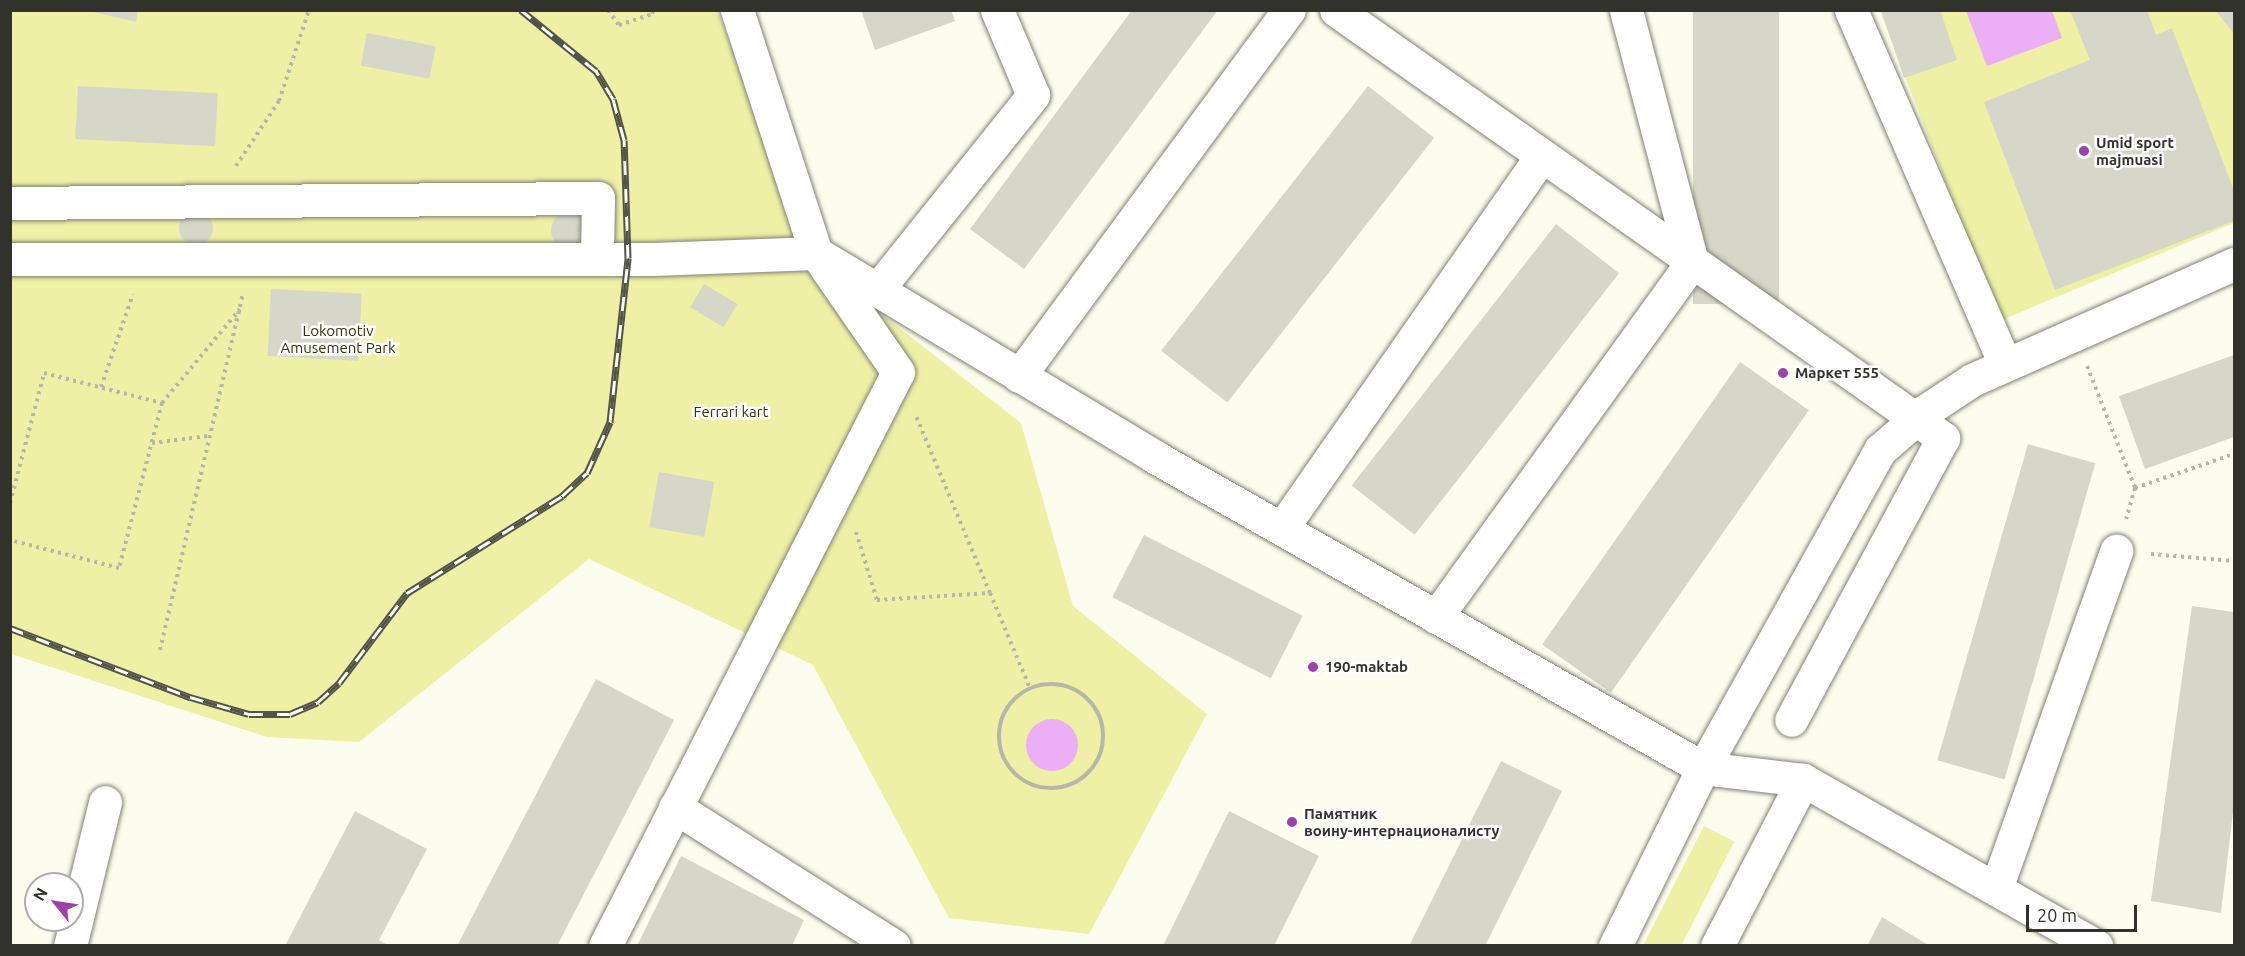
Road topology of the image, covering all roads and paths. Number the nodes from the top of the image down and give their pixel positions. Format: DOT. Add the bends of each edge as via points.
graph roads {
  1 [pos="309,10"];
  2 [pos="608,10"];
  3 [pos="652,10"];
  4 [pos="737,10"];
  5 [pos="997,10"];
  6 [pos="1289,10"];
  7 [pos="1336,10"];
  8 [pos="1626,10"];
  9 [pos="1851,10"];
  10 [pos="1540,158"];
  11 [pos="213,201"];
  12 [pos="10,203"];
  13 [pos="816,254"];
  14 [pos="597,258"];
  15 [pos="145,259"];
  16 [pos="249,259"];
  17 [pos="10,260"];
  18 [pos="1692,262"];
  19 [pos="2235,264"];
  20 [pos="877,290"];
  21 [pos="240,308"];
  22 [pos="2074,335"];
  23 [pos="2005,365"];
  24 [pos="898,372"];
  25 [pos="1020,376"];
  26 [pos="101,387"];
  27 [pos="162,404"];
  28 [pos="1914,420"];
  29 [pos="208,436"];
  30 [pos="152,442"];
  31 [pos="2235,454"];
  32 [pos="10,471"];
  33 [pos="18,473"];
  34 [pos="840,483"];
  35 [pos="2135,488"];
  36 [pos="10,502"];
  37 [pos="2127,518"];
  38 [pos="1282,528"];
  39 [pos="10,540"];
  40 [pos="2116,551"];
  41 [pos="2235,561"];
  42 [pos="990,593"];
  43 [pos="1436,617"];
  44 [pos="160,650"];
  45 [pos="1030,688"];
  46 [pos="1791,720"];
  47 [pos="1703,768"];
  48 [pos="1803,780"];
  49 [pos="105,802"];
  50 [pos="675,807"];
  51 [pos="1997,886"];
  52 [pos="70,945"];
  53 [pos="605,945"];
  54 [pos="894,945"];
  55 [pos="1615,945"];
  56 [pos="1717,945"];
  57 [pos="2096,945"];
  1 -- 11 [label="path" via="279,101"];
  2 -- 3 [label="path" via="619,25 653,14"];
  4 -- 13 [label="street"];
  5 -- 20 [label="street" via="1033,95"];
  6 -- 25 [label="street"];
  7 -- 10 [label="street"];
  8 -- 18 [label="street"];
  9 -- 23 [label="street"];
  10 -- 18 [label="street"];
  10 -- 38 [label="street"];
  11 -- 12 [label="street"];
  11 -- 14 [label="street" via="598,198"];
  13 -- 14 [label="street"];
  13 -- 20 [label="street"];
  13 -- 24 [label="street"];
  14 -- 16 [label="street"];
  15 -- 16 [label="street"];
  15 -- 17 [label="street"];
  15 -- 26 [label="path"];
  16 -- 21 [label="path"];
  18 -- 28 [label="street"];
  18 -- 43 [label="street"];
  19 -- 22 [label="street"];
  20 -- 25 [label="street"];
  21 -- 27 [label="path"];
  21 -- 29 [label="path"];
  22 -- 23 [label="street"];
  22 -- 35 [label="path"];
  23 -- 28 [label="street" via="1972,381"];
  24 -- 34 [label="street"];
  24 -- 42 [label="path"];
  25 -- 38 [label="street"];
  26 -- 27 [label="path"];
  26 -- 33 [label="path" via="44,373"];
  27 -- 30 [label="path"];
  28 -- 46 [label="street" via="1943,438 1941,445"];
  28 -- 47 [label="street" via="1880,450"];
  29 -- 30 [label="path"];
  29 -- 44 [label="path"];
  30 -- 39 [label="path" via="118,568"];
  31 -- 35 [label="path"];
  32 -- 33 [label="path"];
  33 -- 36 [label="path"];
  34 -- 42 [label="path" via="877,600"];
  34 -- 50 [label="street"];
  35 -- 37 [label="path"];
  38 -- 43 [label="street"];
  40 -- 41 [label="path"];
  40 -- 51 [label="street" via="2028,811"];
  42 -- 45 [label="path"];
  43 -- 47 [label="street"];
  45 -- 45 [label="path" via="1013,700 1003,717 999,736 1003,756 1014,773 1030,784 1066,786 1095,764 1102,747 1102,724 1092,703 1075,689 1052,684"];
  47 -- 48 [label="street"];
  47 -- 55 [label="street"];
  48 -- 51 [label="street"];
  48 -- 56 [label="street"];
  49 -- 52 [label="street"];
  50 -- 53 [label="street"];
  50 -- 54 [label="street"];
  51 -- 57 [label="street"];
}
